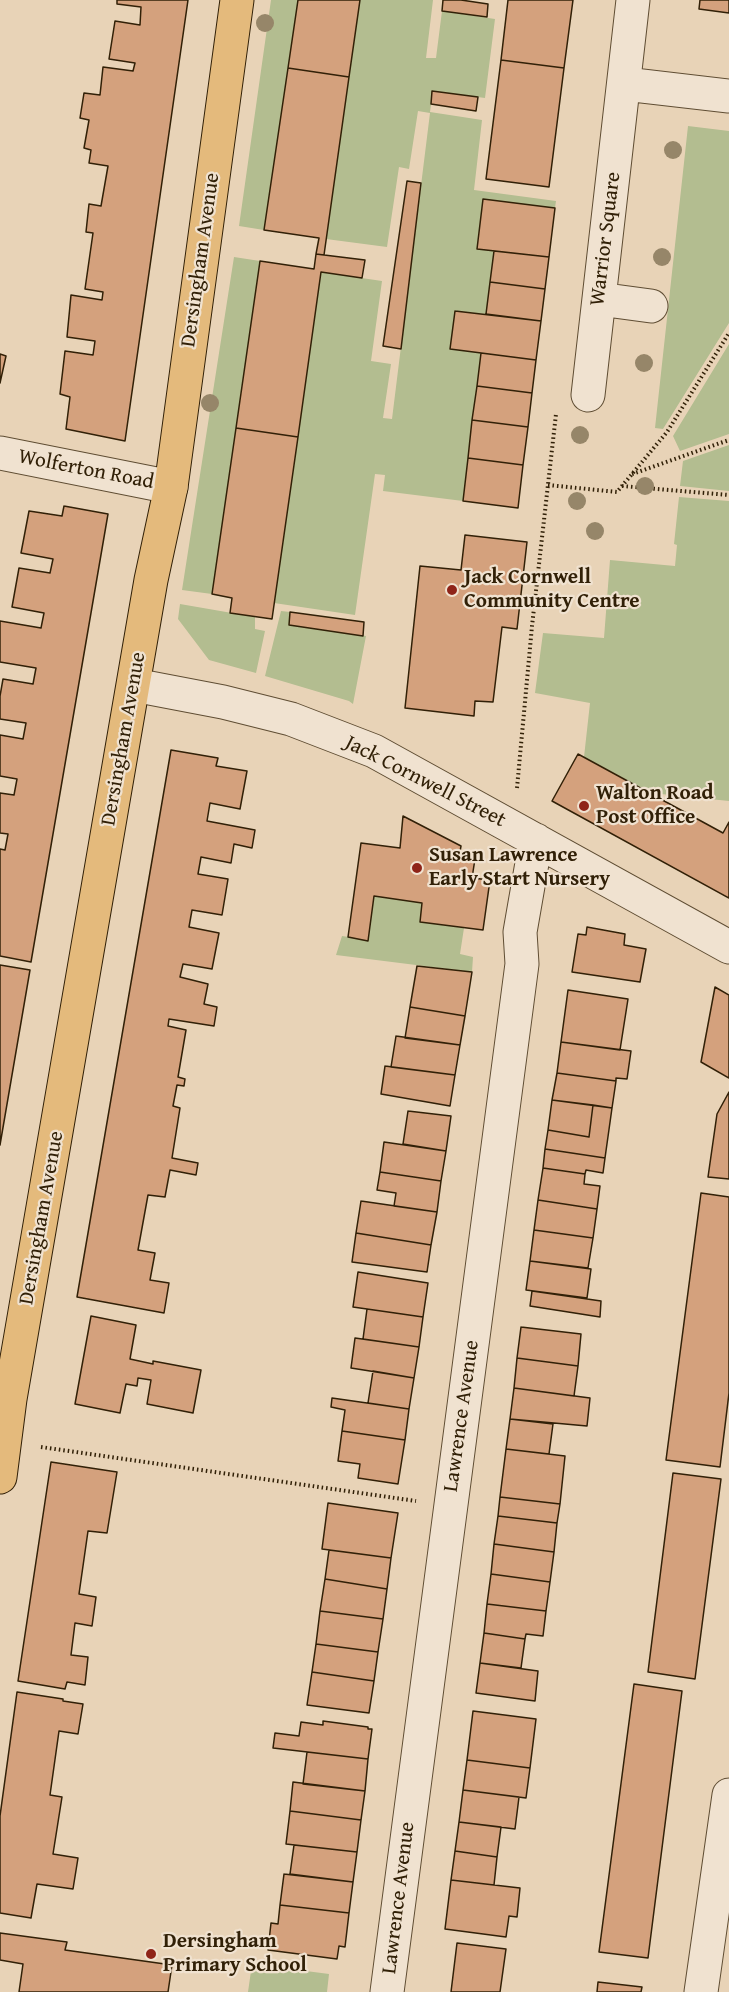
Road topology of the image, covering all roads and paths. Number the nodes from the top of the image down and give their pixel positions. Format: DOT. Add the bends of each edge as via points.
graph roads {
  1 [pos="237,0"];
  2 [pos="633,0"];
  3 [pos="625,84"];
  4 [pos="729,96"];
  5 [pos="599,299"];
  6 [pos="651,306"];
  7 [pos="729,333"];
  8 [pos="588,395"];
  9 [pos="557,411"];
  10 [pos="729,440"];
  11 [pos="0,453"];
  12 [pos="631,475"];
  13 [pos="548,485"];
  14 [pos="622,486"];
  15 [pos="171,487"];
  16 [pos="729,495"];
  17 [pos="134,684"];
  18 [pos="524,834"];
  19 [pos="729,947"];
  20 [pos="2,1458"];
  21 [pos="450,1506"];
  22 [pos="729,1795"];
  23 [pos="387,1992"];
  24 [pos="701,1992"];
  1 -- 15 [label="main road, Dersingham Avenue"];
  2 -- 3 [label="street, Warrior Square"];
  3 -- 4 [label="street"];
  3 -- 5 [label="street, Warrior Square"];
  5 -- 6 [label="street"];
  5 -- 8 [label="street, Warrior Square"];
  7 -- 12 [label="path" via="667,432"];
  9 -- 13 [label="path"];
  10 -- 12 [label="path"];
  11 -- 15 [label="street, Wolferton Road"];
  12 -- 14 [label="path"];
  13 -- 14 [label="path" via="617,492"];
  13 -- 18 [label="path" via="532,626"];
  14 -- 16 [label="path"];
  15 -- 17 [label="main road, Dersingham Avenue"];
  17 -- 18 [label="street, Jack Cornwell Street" via="302,723 374,751"];
  17 -- 20 [label="main road, Dersingham Avenue"];
  18 -- 19 [label="street, Jack Cornwell Street"];
  18 -- 21 [label="street, Lawrence Avenue" via="522,964"];
  20 -- 21 [label="path"];
  21 -- 23 [label="street, Lawrence Avenue"];
  22 -- 24 [label="street"];
}
